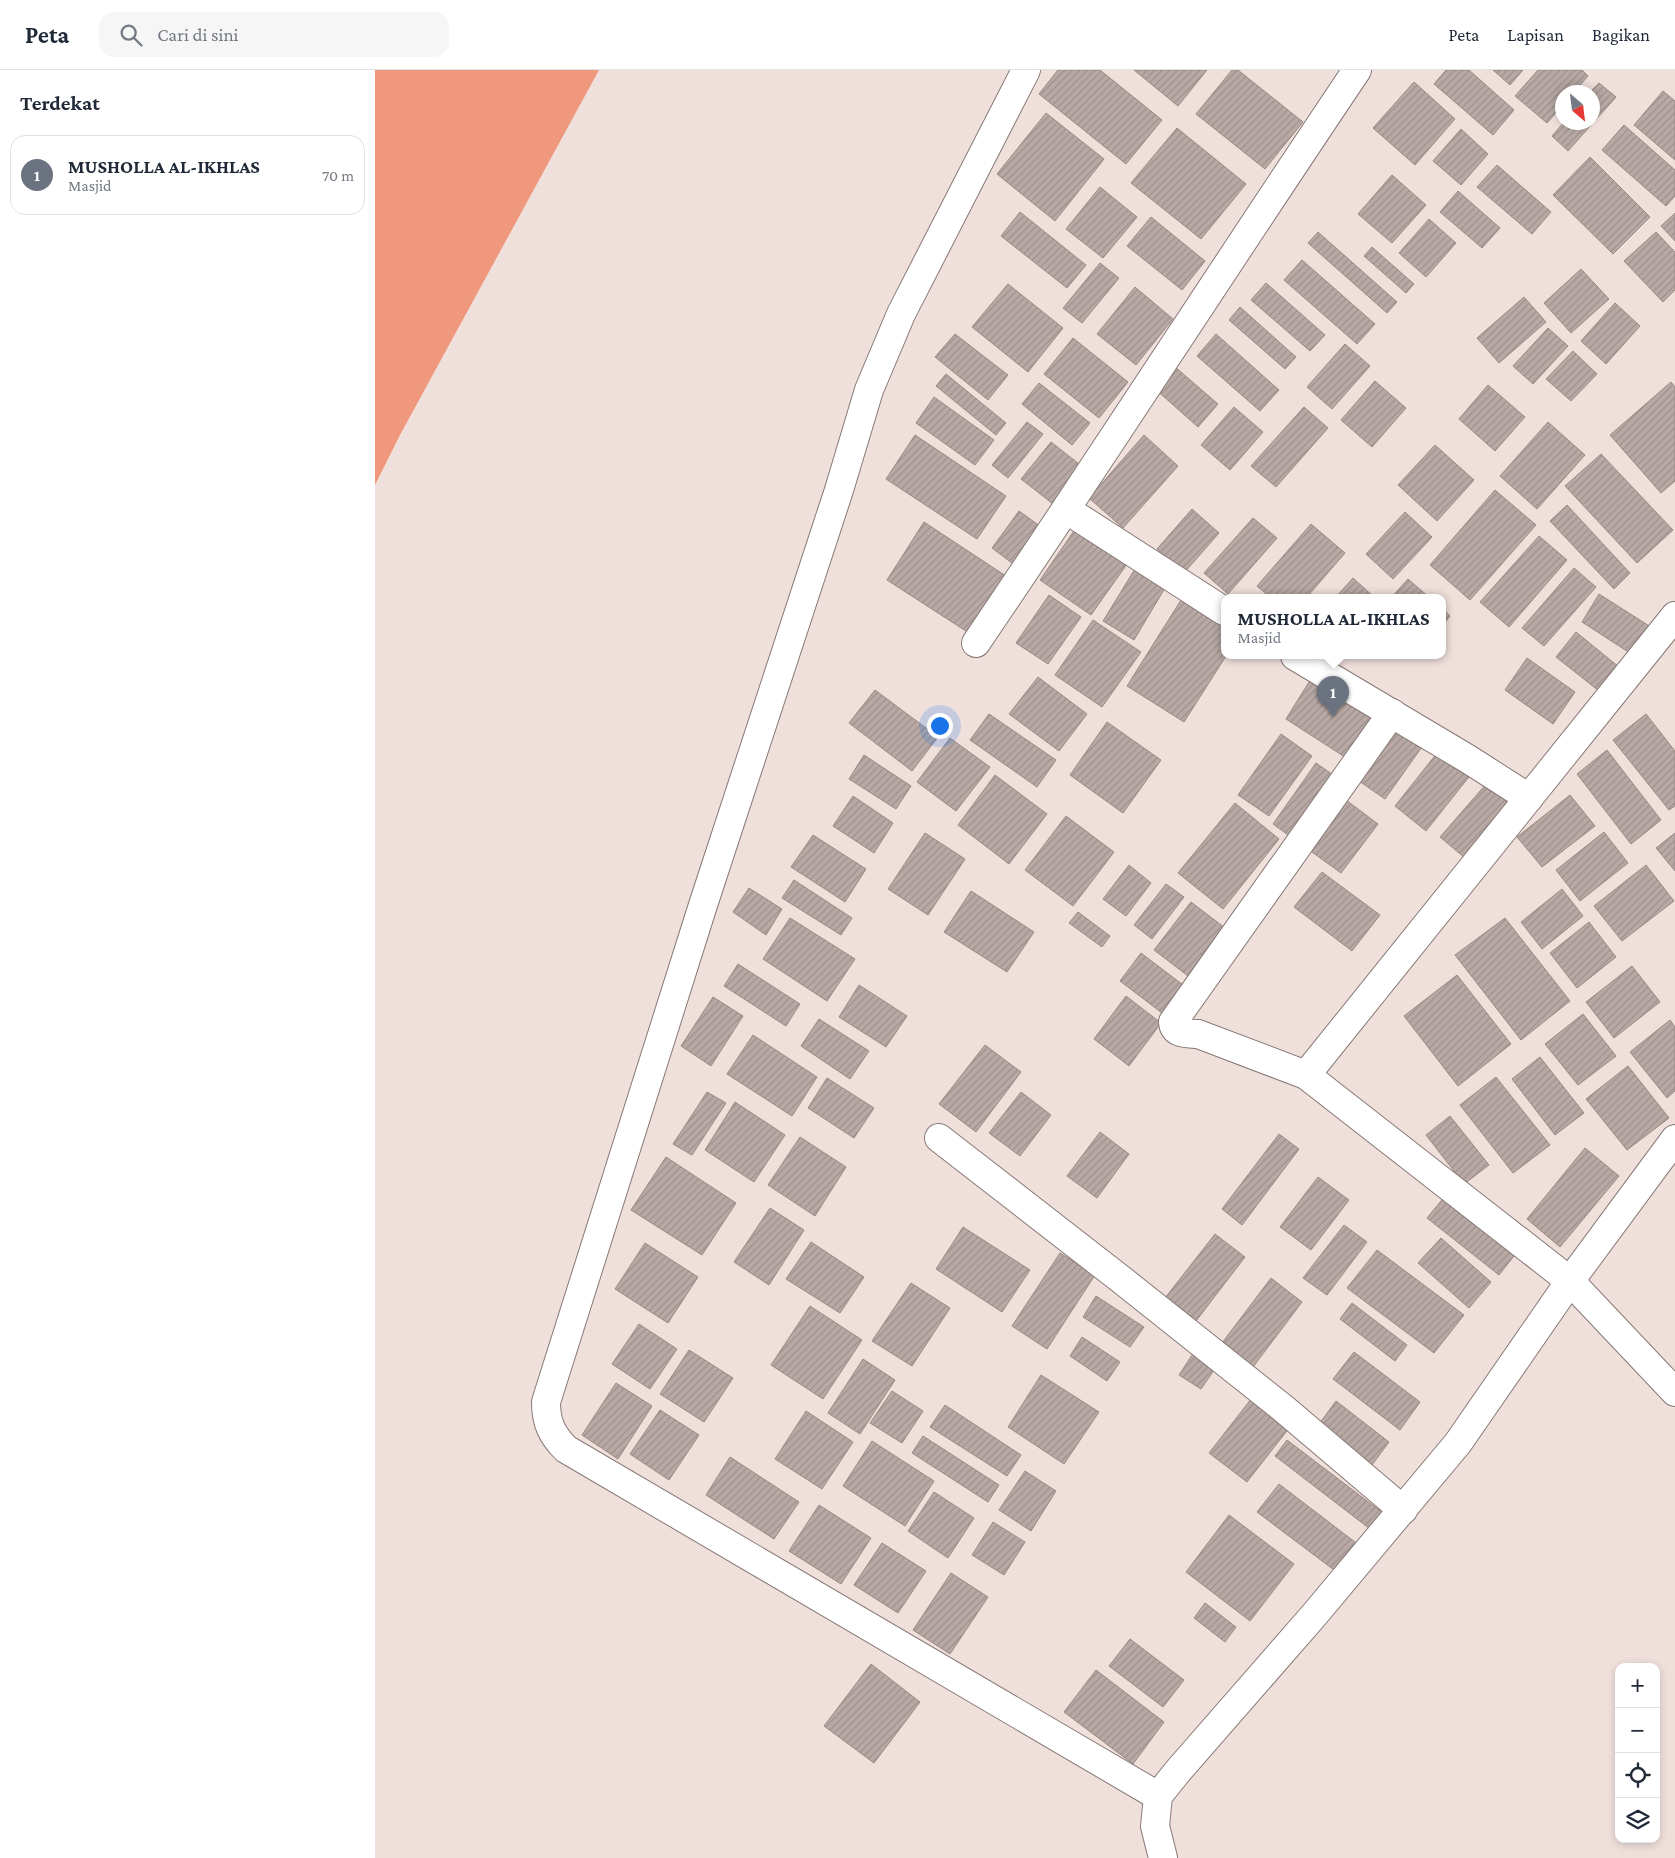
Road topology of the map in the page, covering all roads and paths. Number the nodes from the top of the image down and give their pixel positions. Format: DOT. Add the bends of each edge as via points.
graph roads {
  1 [pos="1026,70"];
  2 [pos="1357,70"];
  3 [pos="1067,510"];
  4 [pos="1221,608"];
  5 [pos="1675,616"];
  6 [pos="976,643"];
  7 [pos="1300,659"];
  8 [pos="1392,714"];
  9 [pos="1529,798"];
  10 [pos="1306,1075"];
  11 [pos="939,1138"];
  12 [pos="1675,1139"];
  13 [pos="1570,1281"];
  14 [pos="1675,1392"];
  15 [pos="1403,1510"];
  16 [pos="1157,1796"];
  17 [pos="1163,1858"];
  1 -- 16 [label="street" via="901,314 869,390 546,1402 546,1415 549,1428 566,1448"];
  2 -- 3 [label="street"];
  3 -- 4 [label="street"];
  3 -- 6 [label="street"];
  5 -- 9 [label="street"];
  7 -- 8 [label="street"];
  8 -- 9 [label="street"];
  8 -- 10 [label="street" via="1173,1022 1176,1030 1183,1033 1198,1034"];
  9 -- 10 [label="street"];
  10 -- 13 [label="street"];
  11 -- 15 [label="street" via="1277,1403"];
  12 -- 13 [label="street"];
  13 -- 14 [label="street"];
  13 -- 15 [label="street" via="1458,1443"];
  15 -- 16 [label="street"];
  16 -- 17 [label="street" via="1155,1826"];
}
